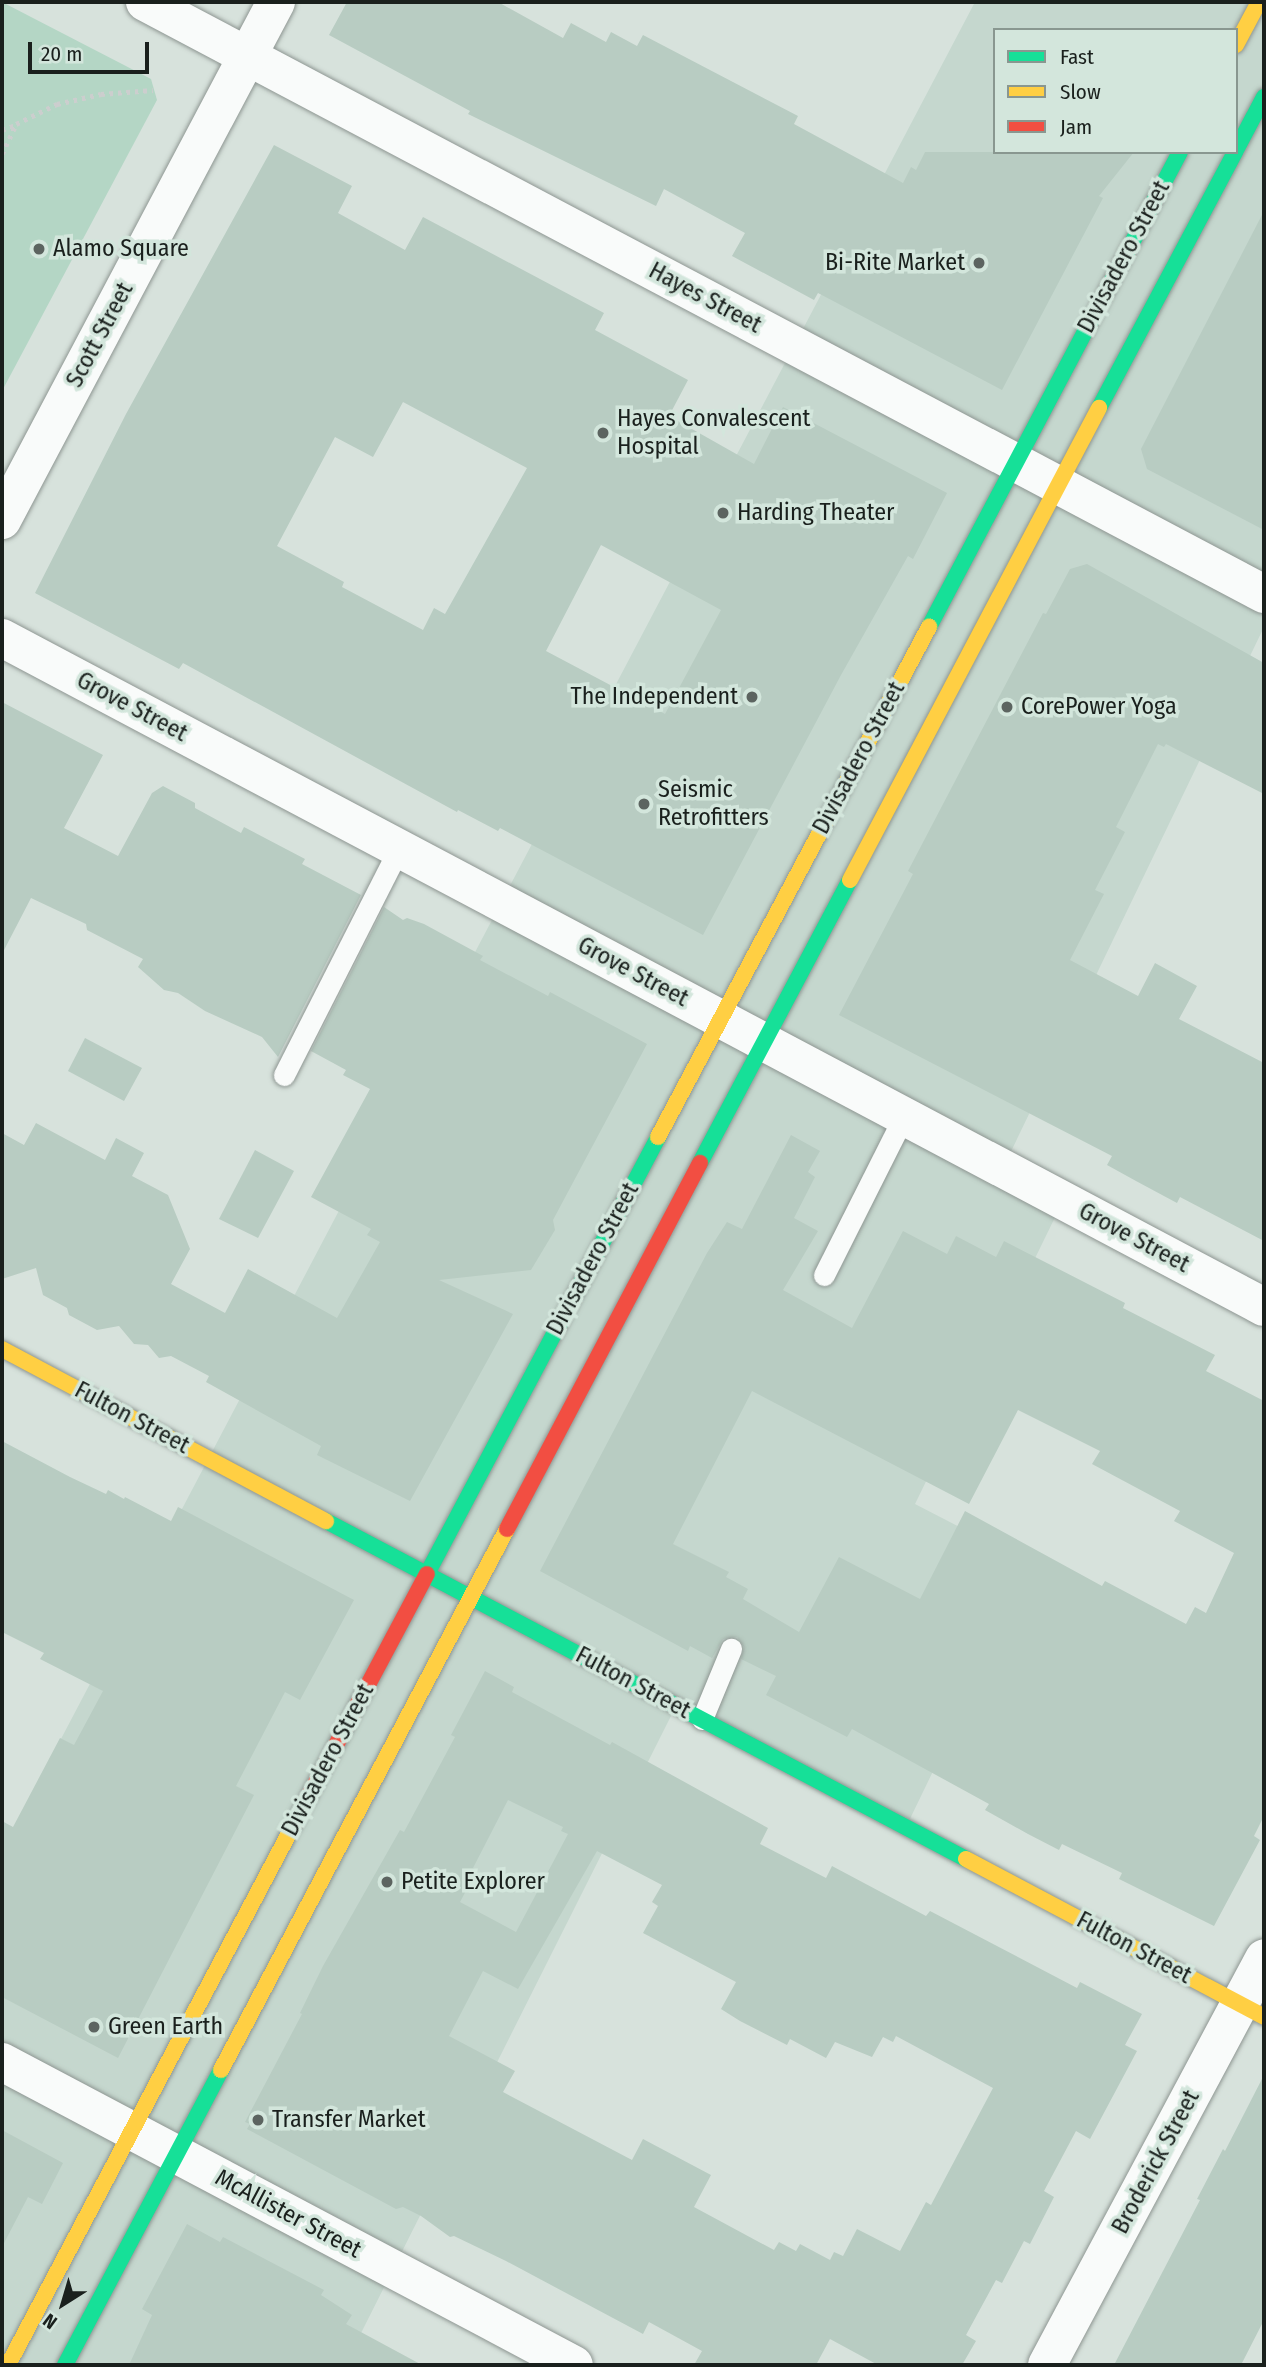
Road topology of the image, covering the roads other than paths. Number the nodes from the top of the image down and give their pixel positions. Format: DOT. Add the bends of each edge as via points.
graph roads {
  1 [pos="145,2"];
  2 [pos="276,2"];
  3 [pos="1259,2"];
  4 [pos="1238,41"];
  5 [pos="248,56"];
  6 [pos="1264,97"];
  7 [pos="1238,147"];
  8 [pos="1179,154"];
  9 [pos="1234,154"];
  10 [pos="1015,463"];
  11 [pos="1059,485"];
  12 [pos="2,520"];
  13 [pos="1264,594"];
  14 [pos="2,638"];
  15 [pos="398,850"];
  16 [pos="721,1018"];
  17 [pos="764,1042"];
  18 [pos="284,1075"];
  19 [pos="904,1116"];
  20 [pos="824,1275"];
  21 [pos="1264,1307"];
  22 [pos="2,1349"];
  23 [pos="427,1574"];
  24 [pos="471,1597"];
  25 [pos="731,1648"];
  26 [pos="702,1719"];
  27 [pos="1264,1958"];
  28 [pos="1252,2011"];
  29 [pos="2,2062"];
  30 [pos="132,2131"];
  31 [pos="176,2154"];
  32 [pos="8,2365"];
  33 [pos="65,2365"];
  34 [pos="574,2365"];
  35 [pos="1047,2365"];
  1 -- 5 [label="street, Hayes Street"];
  2 -- 5 [label="street, Scott Street"];
  3 -- 4 [label="main road"];
  5 -- 10 [label="street, Hayes Street"];
  5 -- 12 [label="street, Scott Street"];
  6 -- 7 [label="main road, Divisadero Street"];
  8 -- 10 [label="main road, Divisadero Street"];
  9 -- 11 [label="main road, Divisadero Street"];
  10 -- 11 [label="street, Hayes Street"];
  10 -- 16 [label="main road, Divisadero Street"];
  11 -- 13 [label="street, Hayes Street"];
  11 -- 17 [label="main road, Divisadero Street"];
  14 -- 15 [label="street, Grove Street"];
  15 -- 16 [label="street, Grove Street"];
  15 -- 18 [label="lane"];
  16 -- 17 [label="street, Grove Street"];
  16 -- 23 [label="main road, Divisadero Street"];
  17 -- 19 [label="street, Grove Street"];
  17 -- 24 [label="main road, Divisadero Street"];
  19 -- 20 [label="lane"];
  19 -- 21 [label="street, Grove Street"];
  22 -- 23 [label="main road, Fulton Street"];
  23 -- 24 [label="main road, Fulton Street"];
  23 -- 30 [label="main road, Divisadero Street"];
  24 -- 26 [label="main road, Fulton Street"];
  24 -- 31 [label="main road, Divisadero Street"];
  25 -- 26 [label="lane"];
  26 -- 28 [label="main road, Fulton Street"];
  27 -- 28 [label="street, Broderick Street"];
  28 -- 35 [label="street, Broderick Street"];
  29 -- 30 [label="street, McAllister Street"];
  30 -- 31 [label="street, McAllister Street"];
  30 -- 32 [label="main road, Divisadero Street"];
  31 -- 33 [label="main road, Divisadero Street"];
  31 -- 34 [label="street, McAllister Street"];
}
